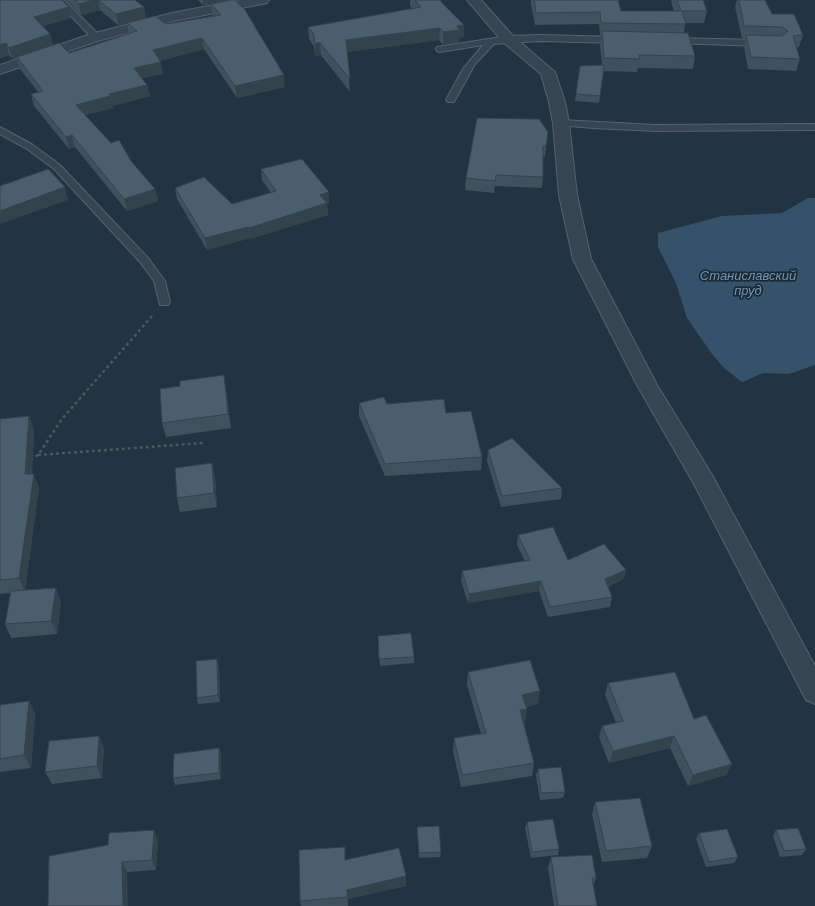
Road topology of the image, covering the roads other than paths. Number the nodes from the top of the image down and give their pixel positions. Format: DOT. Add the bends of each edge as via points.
graph roads {
  1 [pos="60,0"];
  2 [pos="262,0"];
  3 [pos="474,0"];
  4 [pos="96,37"];
  5 [pos="628,40"];
  6 [pos="499,41"];
  7 [pos="667,41"];
  8 [pos="771,43"];
  9 [pos="440,49"];
  10 [pos="0,70"];
  11 [pos="451,100"];
  12 [pos="561,123"];
  13 [pos="815,127"];
  14 [pos="0,130"];
  15 [pos="164,302"];
  16 [pos="815,692"];
  1 -- 4 [label="lane"];
  2 -- 4 [label="street" via="172,17"];
  3 -- 6 [label="street"];
  4 -- 10 [label="street"];
  5 -- 6 [label="lane" via="540,38"];
  6 -- 9 [label="lane"];
  6 -- 11 [label="lane" via="478,54 468,66"];
  6 -- 12 [label="street" via="548,72"];
  7 -- 8 [label="lane"];
  12 -- 13 [label="lane" via="724,129"];
  12 -- 16 [label="street" via="568,195 582,259 647,384 704,481"];
  14 -- 15 [label="lane" via="30,147 57,167 144,260 159,282"];
}
